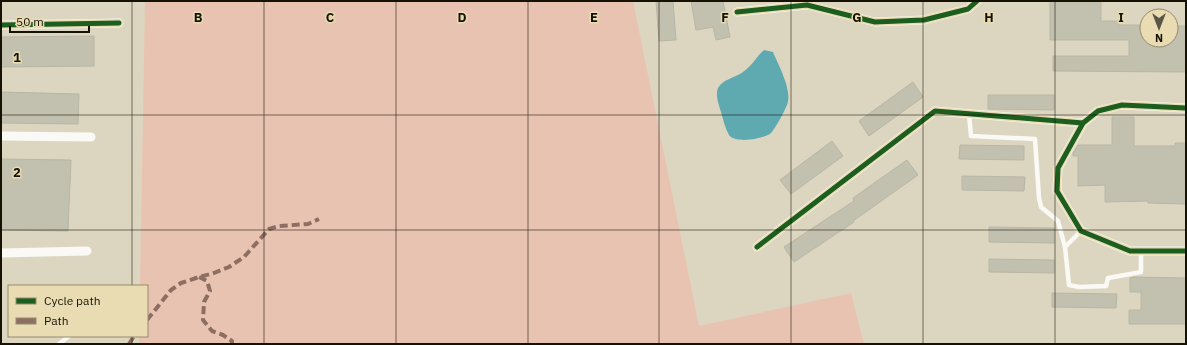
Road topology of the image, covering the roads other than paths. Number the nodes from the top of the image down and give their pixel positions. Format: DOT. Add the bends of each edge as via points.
graph roads {
  1 [pos="977,1"];
  2 [pos="737,12"];
  3 [pos="119,23"];
  4 [pos="1,25"];
  5 [pos="1186,108"];
  6 [pos="969,114"];
  7 [pos="1083,123"];
  8 [pos="1,136"];
  9 [pos="91,137"];
  10 [pos="1081,231"];
  11 [pos="757,247"];
  12 [pos="1065,247"];
  13 [pos="87,251"];
  14 [pos="1141,251"];
  15 [pos="1186,251"];
  16 [pos="1,253"];
  17 [pos="68,337"];
  18 [pos="60,344"];
  1 -- 2 [label="street" via="968,9 924,20 875,22 807,5"];
  3 -- 4 [label="street"];
  5 -- 7 [label="street" via="1122,106 1098,111"];
  6 -- 7 [label="street"];
  6 -- 11 [label="street" via="935,111"];
  6 -- 12 [label="lane" via="971,136 1034,139 1041,207 1058,221"];
  7 -- 10 [label="street" via="1058,168 1057,190"];
  8 -- 9 [label="street"];
  10 -- 12 [label="lane"];
  10 -- 14 [label="street" via="1130,251"];
  12 -- 14 [label="lane" via="1069,285 1079,287 1106,286 1108,278 1141,272"];
  13 -- 16 [label="street"];
  14 -- 15 [label="street"];
  17 -- 18 [label="lane"];
}
